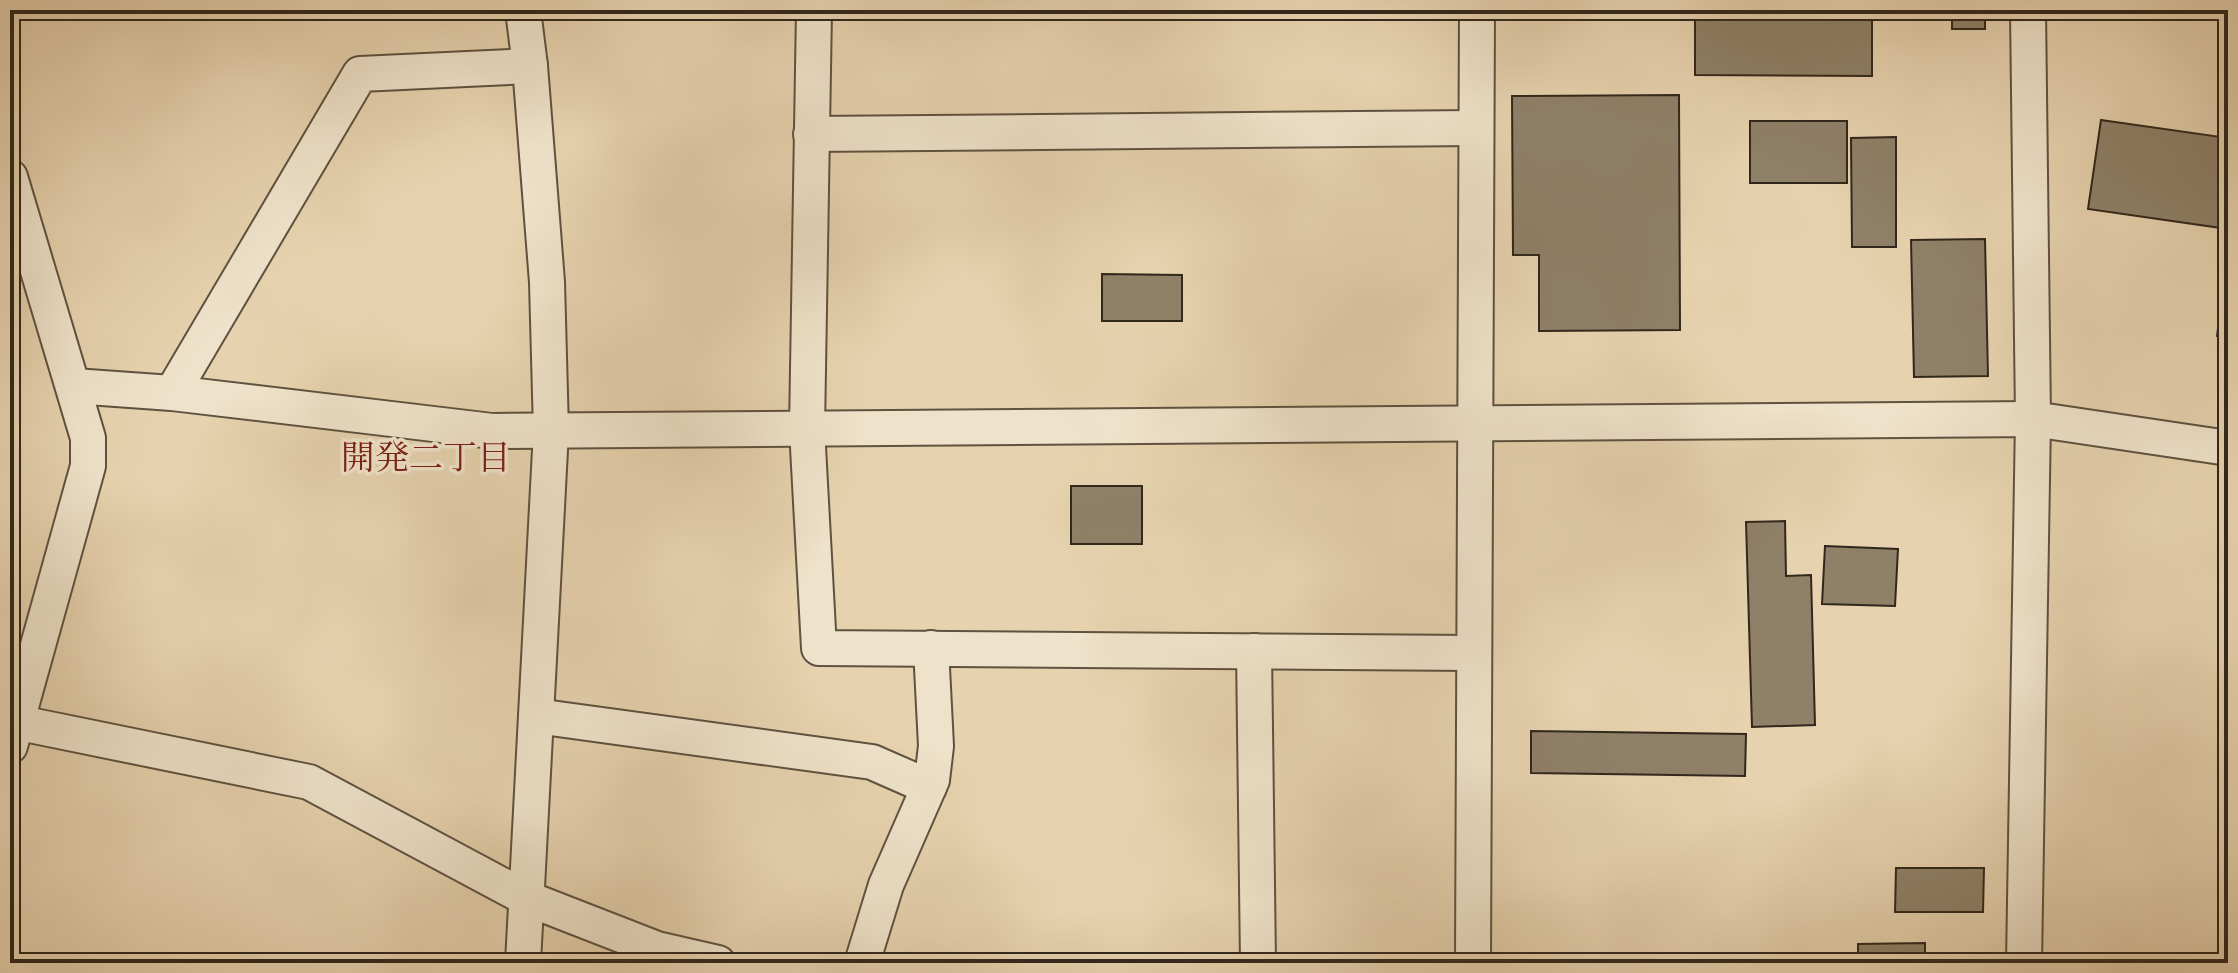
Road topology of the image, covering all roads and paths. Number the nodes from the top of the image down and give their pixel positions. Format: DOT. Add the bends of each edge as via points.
graph roads {
  1 [pos="523,10"];
  2 [pos="814,10"];
  3 [pos="1477,10"];
  4 [pos="2028,10"];
  5 [pos="530,66"];
  6 [pos="1476,128"];
  7 [pos="811,134"];
  8 [pos="10,177"];
  9 [pos="22,257"];
  10 [pos="74,386"];
  11 [pos="172,393"];
  12 [pos="2033,419"];
  13 [pos="1474,423"];
  14 [pos="807,429"];
  15 [pos="551,431"];
  16 [pos="2228,448"];
  17 [pos="931,648"];
  18 [pos="1254,651"];
  19 [pos="1473,653"];
  20 [pos="536,716"];
  21 [pos="12,730"];
  22 [pos="929,787"];
  23 [pos="526,898"];
  24 [pos="523,963"];
  25 [pos="718,963"];
  26 [pos="862,963"];
  27 [pos="1258,963"];
  28 [pos="1473,963"];
  29 [pos="2024,963"];
  1 -- 5 [label="street"];
  2 -- 7 [label="street"];
  3 -- 6 [label="street"];
  4 -- 12 [label="street"];
  5 -- 11 [label="street" via="360,74"];
  5 -- 15 [label="street" via="547,282"];
  6 -- 7 [label="street"];
  6 -- 13 [label="street"];
  7 -- 14 [label="street"];
  8 -- 9 [label="street"];
  9 -- 10 [label="street"];
  10 -- 11 [label="street"];
  10 -- 21 [label="street" via="88,438 88,466"];
  11 -- 15 [label="street" via="492,431"];
  12 -- 13 [label="street"];
  12 -- 16 [label="street"];
  12 -- 29 [label="street"];
  13 -- 14 [label="street"];
  13 -- 19 [label="street"];
  14 -- 15 [label="street"];
  14 -- 17 [label="street" via="819,648"];
  15 -- 20 [label="street"];
  17 -- 18 [label="street"];
  17 -- 22 [label="street" via="936,746"];
  18 -- 19 [label="street"];
  18 -- 27 [label="street"];
  19 -- 28 [label="street"];
  20 -- 22 [label="street" via="872,762"];
  20 -- 23 [label="street"];
  21 -- 23 [label="street" via="309,782"];
  22 -- 26 [label="street" via="886,885"];
  23 -- 24 [label="street"];
  23 -- 25 [label="street" via="657,949"];
}
